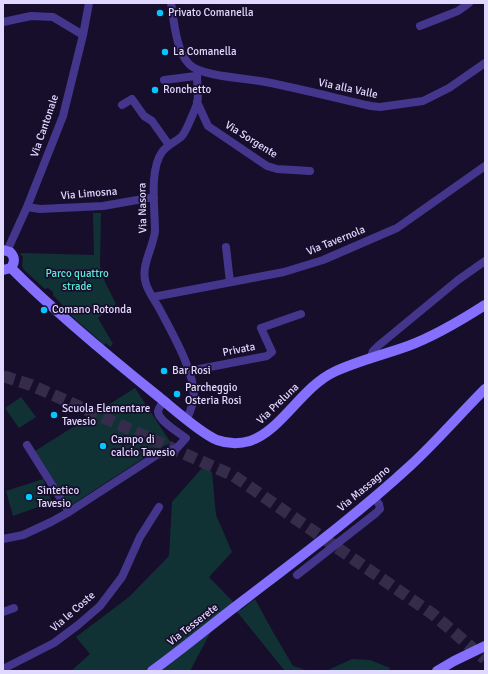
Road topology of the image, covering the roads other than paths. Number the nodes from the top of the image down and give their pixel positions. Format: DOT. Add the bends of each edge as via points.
graph roads {
  1 [pos="89,3"];
  2 [pos="171,3"];
  3 [pos="469,3"];
  4 [pos="3,22"];
  5 [pos="420,26"];
  6 [pos="83,35"];
  7 [pos="485,63"];
  8 [pos="197,73"];
  9 [pos="164,80"];
  10 [pos="197,102"];
  11 [pos="122,105"];
  12 [pos="169,145"];
  13 [pos="485,166"];
  14 [pos="310,170"];
  15 [pos="154,197"];
  16 [pos="27,207"];
  17 [pos="226,247"];
  18 [pos="5,251"];
  19 [pos="485,261"];
  20 [pos="7,269"];
  21 [pos="230,282"];
  22 [pos="153,297"];
  23 [pos="485,305"];
  24 [pos="301,314"];
  25 [pos="370,359"];
  26 [pos="189,371"];
  27 [pos="485,389"];
  28 [pos="164,401"];
  29 [pos="187,419"];
  30 [pos="27,445"];
  31 [pos="374,498"];
  32 [pos="159,507"];
  33 [pos="69,512"];
  34 [pos="3,539"];
  35 [pos="297,575"];
  36 [pos="248,597"];
  37 [pos="14,608"];
  38 [pos="3,612"];
  39 [pos="485,646"];
  40 [pos="3,669"];
  41 [pos="152,671"];
  42 [pos="437,671"];
  1 -- 6 [label="street, Via Cantonale"];
  2 -- 8 [label="street" via="176,37 182,53"];
  3 -- 5 [label="street" via="458,11"];
  4 -- 6 [label="street" via="31,16 53,17"];
  6 -- 16 [label="street, Via Cantonale" via="63,116"];
  7 -- 8 [label="street, Via alla Valle" via="431,98 415,103 380,107 266,82"];
  8 -- 9 [label="street"];
  8 -- 10 [label="street, Via Nasora"];
  10 -- 12 [label="street, Via Nasora" via="183,136"];
  10 -- 14 [label="street, Via Sorgente" via="208,126 267,166 277,169"];
  11 -- 12 [label="street" via="132,99"];
  12 -- 15 [label="street, Via Nasora" via="157,161"];
  13 -- 21 [label="street, Via Tavernola" via="397,228 323,260 284,272"];
  15 -- 16 [label="street, Via Limosna" via="103,206 40,210"];
  15 -- 22 [label="street, Via Nasora" via="155,231 145,271 146,284"];
  16 -- 18 [label="street, Via Cantonale"];
  17 -- 21 [label="street"];
  18 -- 20 [label="street" via="14,258 13,265"];
  19 -- 25 [label="street" via="378,346"];
  20 -- 28 [label="street, Via Preluna" via="95,346"];
  21 -- 22 [label="street, Via Tavernola"];
  22 -- 26 [label="street, Via Nasora" via="179,344"];
  23 -- 25 [label="street, Via Preluna" via="426,339"];
  24 -- 26 [label="street, Privata" via="261,328 272,352 267,356"];
  25 -- 29 [label="street, Via Preluna" via="325,377 264,434 248,442 232,443 217,440"];
  26 -- 29 [label="street, Via Nasora" via="194,398"];
  27 -- 31 [label="street, Via Massagno" via="412,464"];
  28 -- 29 [label="street, Via Preluna"];
  28 -- 33 [label="street" via="159,416 186,438 177,448 157,455"];
  30 -- 33 [label="street"];
  31 -- 35 [label="street" via="380,506 376,513"];
  31 -- 36 [label="street, Via Massagno"];
  32 -- 40 [label="street, Via le Coste" via="140,537 122,577 100,606 54,643"];
  33 -- 34 [label="street" via="30,532"];
  36 -- 41 [label="street, Via Tesserete"];
  37 -- 38 [label="street"];
  39 -- 42 [label="street"];
}
